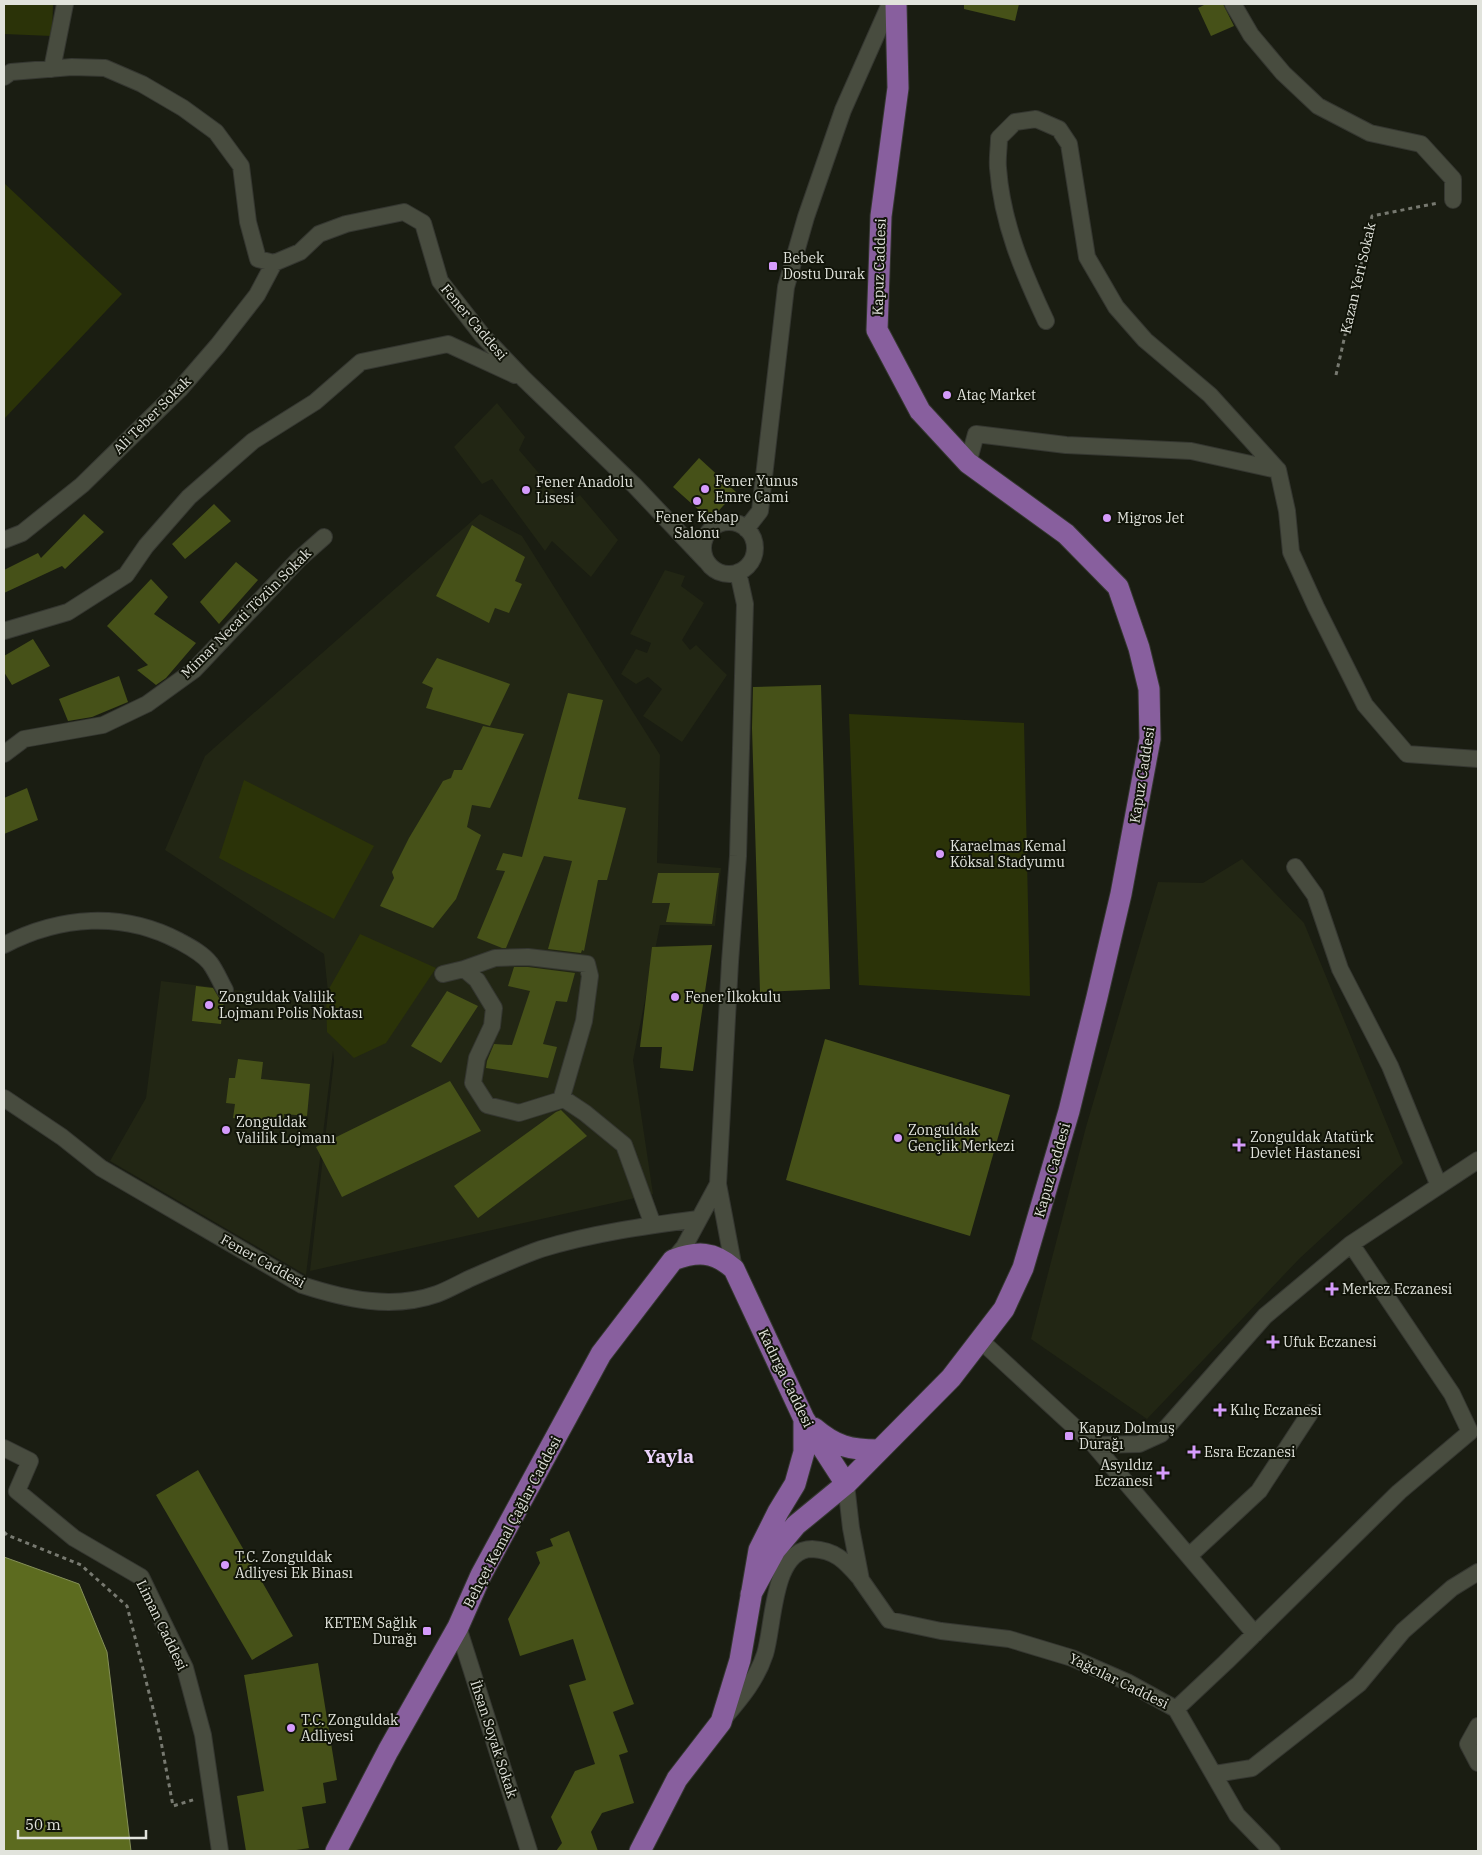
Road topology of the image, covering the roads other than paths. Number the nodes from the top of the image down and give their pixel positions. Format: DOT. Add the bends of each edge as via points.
graph roads {
  1 [pos="65,4"];
  2 [pos="890,4"];
  3 [pos="896,4"];
  4 [pos="1233,4"];
  5 [pos="52,69"];
  6 [pos="6,73"];
  7 [pos="1453,200"];
  8 [pos="274,263"];
  9 [pos="1046,321"];
  10 [pos="524,379"];
  11 [pos="968,463"];
  12 [pos="1278,470"];
  13 [pos="746,529"];
  14 [pos="324,537"];
  15 [pos="4,540"];
  16 [pos="706,561"];
  17 [pos="738,572"];
  18 [pos="4,631"];
  19 [pos="4,754"];
  20 [pos="1478,759"];
  21 [pos="1295,867"];
  22 [pos="4,945"];
  23 [pos="464,969"];
  24 [pos="443,974"];
  25 [pos="225,990"];
  26 [pos="4,1098"];
  27 [pos="561,1100"];
  28 [pos="1478,1160"];
  29 [pos="718,1184"];
  30 [pos="1439,1186"];
  31 [pos="698,1219"];
  32 [pos="653,1225"];
  33 [pos="1350,1244"];
  34 [pos="674,1260"];
  35 [pos="734,1269"];
  36 [pos="980,1340"];
  37 [pos="1310,1413"];
  38 [pos="804,1419"];
  39 [pos="1094,1445"];
  40 [pos="4,1448"];
  41 [pos="878,1450"];
  42 [pos="846,1484"];
  43 [pos="1189,1556"];
  44 [pos="1478,1572"];
  45 [pos="861,1580"];
  46 [pos="751,1594"];
  47 [pos="458,1627"];
  48 [pos="1255,1634"];
  49 [pos="1176,1709"];
  50 [pos="722,1722"];
  51 [pos="1478,1726"];
  52 [pos="1478,1763"];
  53 [pos="1215,1774"];
  54 [pos="220,1851"];
  55 [pos="336,1851"];
  56 [pos="529,1851"];
  57 [pos="640,1851"];
  58 [pos="1272,1851"];
  1 -- 5 [label="street"];
  2 -- 13 [label="street" via="843,110 786,287 760,511"];
  3 -- 11 [label="main road, Kapuz Caddesi" via="898,88 881,216 877,330 920,411"];
  4 -- 7 [label="street" via="1251,35 1283,73 1318,106 1370,133 1421,144 1453,179"];
  5 -- 6 [label="street"];
  5 -- 8 [label="street" via="105,68 142,84 216,132 241,166 248,222 258,259"];
  8 -- 10 [label="street, Fener Caddesi" via="300,252 319,234 346,224 404,212 423,223 440,281 482,335"];
  8 -- 15 [label="street, Ali Teber Sokak" via="257,295 180,388 82,485 22,533"];
  9 -- 12 [label="street" via="1011,236 998,167 999,138 1015,122 1036,119 1058,129 1069,144 1087,257 1116,307 1145,340 1210,395"];
  10 -- 16 [label="street, Fener Caddesi" via="635,486"];
  10 -- 18 [label="street" via="448,344 361,362 315,402 253,441 189,497 146,546 126,575 68,612"];
  11 -- 12 [label="street" via="976,434 1066,445 1191,450"];
  11 -- 36 [label="main road, Kapuz Caddesi" via="1066,534 1118,586 1149,689 1150,729 1121,894 1069,1111 1023,1268 1004,1309"];
  12 -- 20 [label="street" via="1291,552 1365,705 1407,754"];
  13 -- 16 [label="street" via="731,522 709,531 703,546"];
  13 -- 17 [label="street" via="754,544 754,552 746,567"];
  14 -- 19 [label="street, Mimar Necati Tözün Sokak" via="299,559 194,670 146,704 103,725 24,739"];
  16 -- 17 [label="street" via="724,574"];
  17 -- 29 [label="street" via="745,604 738,856"];
  21 -- 30 [label="street" via="1315,895 1340,969 1390,1066"];
  22 -- 25 [label="street" via="68,922 89,920 138,926 195,950 210,963"];
  23 -- 24 [label="street"];
  23 -- 27 [label="street" via="476,980 494,1008 492,1026 477,1058 472,1083 487,1105 519,1113"];
  23 -- 27 [label="street" via="495,958 528,957 587,964 590,976 584,1021"];
  26 -- 32 [label="street, Fener Caddesi" via="101,1168 302,1285 364,1301 400,1302 436,1294 540,1250 609,1231"];
  27 -- 32 [label="street" via="585,1113 624,1146"];
  28 -- 30 [label="street"];
  29 -- 31 [label="street"];
  29 -- 35 [label="street"];
  30 -- 33 [label="street"];
  31 -- 32 [label="street, Fener Caddesi"];
  31 -- 34 [label="street"];
  33 -- 39 [label="street" via="1265,1316 1161,1434 1139,1444"];
  33 -- 48 [label="street" via="1452,1394 1470,1432 1399,1492"];
  34 -- 35 [label="main road" via="703,1254 722,1259"];
  34 -- 47 [label="main road, Behçet Kemal Çağlar Caddesi" via="601,1354 485,1567"];
  35 -- 38 [label="main road, Kadırga Caddesi"];
  36 -- 39 [label="street"];
  36 -- 41 [label="main road, Kapuz Caddesi" via="950,1378"];
  37 -- 43 [label="street" via="1259,1491"];
  38 -- 41 [label="main road" via="824,1437 849,1449"];
  38 -- 42 [label="main road, Kadırga Caddesi"];
  38 -- 46 [label="main road" via="804,1452 795,1484 759,1550"];
  39 -- 43 [label="street"];
  40 -- 54 [label="street, Liman Caddesi" via="30,1461 17,1491 74,1538 141,1577 185,1668 203,1735"];
  41 -- 42 [label="main road, Kapuz Caddesi"];
  42 -- 45 [label="street, Yağcılar Caddesi"];
  42 -- 46 [label="main road, Kapuz Caddesi" via="791,1531 775,1550"];
  43 -- 48 [label="street"];
  44 -- 53 [label="street" via="1452,1588 1403,1631 1359,1684 1260,1762 1252,1768"];
  45 -- 49 [label="street, Yağcılar Caddesi" via="889,1620 941,1631 1009,1639 1072,1658 1127,1682"];
  45 -- 50 [label="street" via="843,1559 823,1550 806,1549 790,1559 778,1583 765,1654 750,1688"];
  46 -- 50 [label="main road" via="740,1660"];
  47 -- 55 [label="main road, Behçet Kemal Çağlar Caddesi"];
  47 -- 56 [label="street, İhsan Soyak Sokak"];
  48 -- 49 [label="street"];
  49 -- 53 [label="street, Yağcılar Caddesi"];
  50 -- 57 [label="main road" via="677,1779"];
  51 -- 52 [label="street" via="1468,1744"];
  53 -- 58 [label="street, Yağcılar Caddesi" via="1237,1815"];
}
